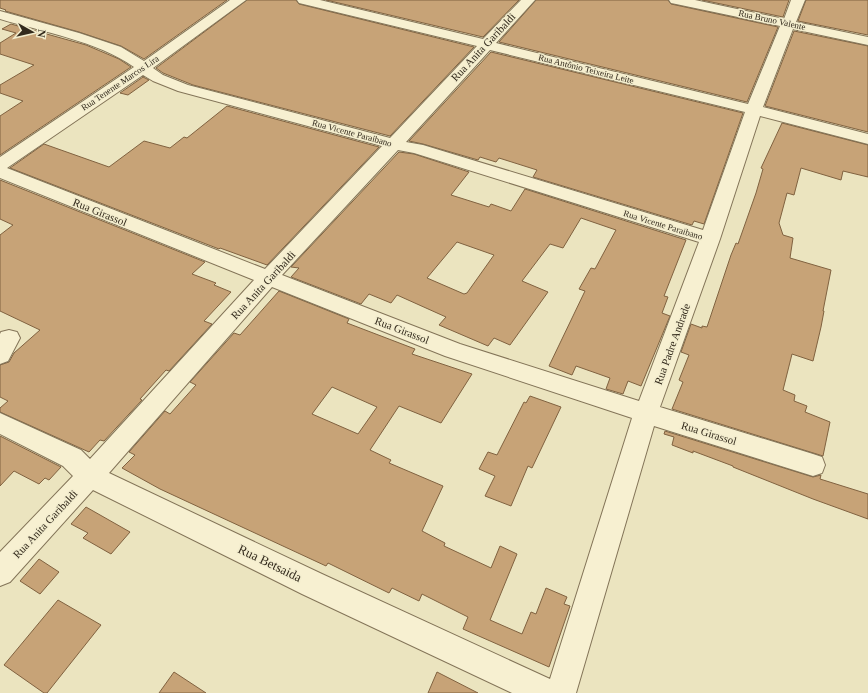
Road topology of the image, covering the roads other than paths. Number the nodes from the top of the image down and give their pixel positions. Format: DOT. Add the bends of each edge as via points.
graph roads {
  1 [pos="239,0"];
  2 [pos="304,0"];
  3 [pos="528,0"];
  4 [pos="676,0"];
  5 [pos="798,0"];
  6 [pos="0,15"];
  7 [pos="788,23"];
  8 [pos="868,41"];
  9 [pos="486,44"];
  10 [pos="143,68"];
  11 [pos="755,110"];
  12 [pos="868,139"];
  13 [pos="392,144"];
  14 [pos="0,164"];
  15 [pos="0,172"];
  16 [pos="710,240"];
  17 [pos="268,278"];
  18 [pos="646,414"];
  19 [pos="0,423"];
  20 [pos="812,465"];
  21 [pos="90,476"];
  22 [pos="0,572"];
  23 [pos="545,692"];
  1 -- 10 [label="street, Rua Tenente Marcos Lira"];
  2 -- 9 [label="street, Rua Antônio Teixeira Leite"];
  3 -- 9 [label="street, Rua Anita Garibaldi"];
  4 -- 7 [label="street, Rua Bruno Valente"];
  5 -- 7 [label="street, Rua Padre Andrade"];
  6 -- 10 [label="street, Rua Vicente Paraibano" via="116,50"];
  7 -- 8 [label="street, Rua Bruno Valente"];
  7 -- 11 [label="street, Rua Padre Andrade"];
  9 -- 11 [label="street, Rua Antônio Teixeira Leite"];
  9 -- 13 [label="street, Rua Anita Garibaldi"];
  10 -- 13 [label="street, Rua Vicente Paraibano" via="158,78 183,88"];
  10 -- 14 [label="street, Rua Tenente Marcos Lira"];
  11 -- 12 [label="street, Rua Antônio Teixeira Leite"];
  11 -- 16 [label="street, Rua Padre Andrade"];
  13 -- 16 [label="street, Rua Vicente Paraibano" via="417,149"];
  13 -- 17 [label="street, Rua Anita Garibaldi"];
  15 -- 17 [label="street, Rua Girassol"];
  16 -- 18 [label="street, Rua Padre Andrade"];
  17 -- 18 [label="street, Rua Girassol" via="453,350"];
  17 -- 21 [label="street, Rua Anita Garibaldi"];
  18 -- 20 [label="street, Rua Girassol"];
  18 -- 23 [label="street, Rua Padre Andrade"];
  19 -- 21 [label="street, Rua Betsaida" via="72,458"];
  21 -- 22 [label="street, Rua Anita Garibaldi"];
  21 -- 23 [label="street, Rua Betsaida" via="312,584"];
}
